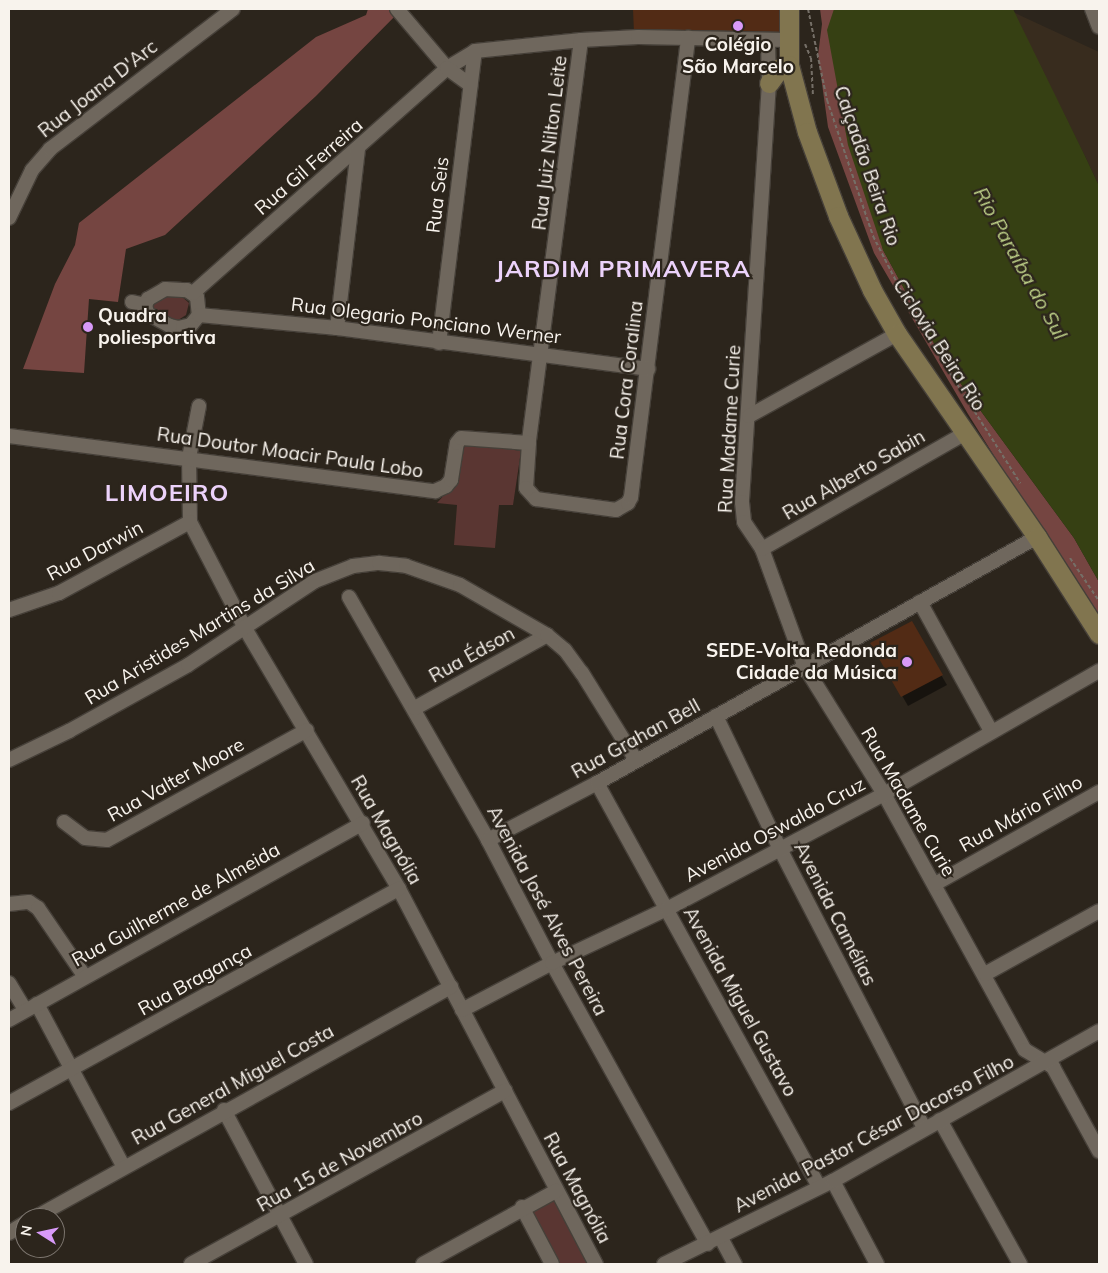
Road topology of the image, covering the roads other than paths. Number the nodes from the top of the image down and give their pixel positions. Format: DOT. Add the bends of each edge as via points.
graph roads {
  1 [pos="233,9"];
  2 [pos="397,9"];
  3 [pos="788,9"];
  4 [pos="1092,9"];
  5 [pos="1099,27"];
  6 [pos="688,38"];
  7 [pos="582,40"];
  8 [pos="786,41"];
  9 [pos="475,51"];
  10 [pos="789,65"];
  11 [pos="447,68"];
  12 [pos="769,83"];
  13 [pos="470,85"];
  14 [pos="358,149"];
  15 [pos="9,218"];
  16 [pos="193,293"];
  17 [pos="200,314"];
  18 [pos="337,328"];
  19 [pos="897,334"];
  20 [pos="438,342"];
  21 [pos="542,355"];
  22 [pos="648,369"];
  23 [pos="199,406"];
  24 [pos="749,416"];
  25 [pos="964,434"];
  26 [pos="9,436"];
  27 [pos="528,443"];
  28 [pos="189,458"];
  29 [pos="526,488"];
  30 [pos="190,522"];
  31 [pos="1037,537"];
  32 [pos="762,549"];
  33 [pos="350,597"];
  34 [pos="920,602"];
  35 [pos="11,612"];
  36 [pos="246,630"];
  37 [pos="1099,634"];
  38 [pos="548,635"];
  39 [pos="805,667"];
  40 [pos="1099,671"];
  41 [pos="415,708"];
  42 [pos="716,716"];
  43 [pos="307,730"];
  44 [pos="992,731"];
  45 [pos="9,760"];
  46 [pos="636,760"];
  47 [pos="597,783"];
  48 [pos="1099,792"];
  49 [pos="884,794"];
  50 [pos="64,822"];
  51 [pos="362,824"];
  52 [pos="488,840"];
  53 [pos="779,847"];
  54 [pos="935,884"];
  55 [pos="399,889"];
  56 [pos="9,904"];
  57 [pos="667,909"];
  58 [pos="1099,911"];
  59 [pos="552,963"];
  60 [pos="985,974"];
  61 [pos="85,977"];
  62 [pos="9,983"];
  63 [pos="450,987"];
  64 [pos="31,1007"];
  65 [pos="462,1010"];
  66 [pos="9,1020"];
  67 [pos="1099,1031"];
  68 [pos="1047,1062"];
  69 [pos="70,1070"];
  70 [pos="505,1090"];
  71 [pos="9,1103"];
  72 [pos="224,1110"];
  73 [pos="940,1120"];
  74 [pos="924,1128"];
  75 [pos="1099,1151"];
  76 [pos="123,1166"];
  77 [pos="833,1181"];
  78 [pos="819,1187"];
  79 [pos="556,1191"];
  80 [pos="522,1207"];
  81 [pos="51,1208"];
  82 [pos="281,1217"];
  83 [pos="721,1238"];
  84 [pos="708,1244"];
  85 [pos="192,1264"];
  86 [pos="306,1264"];
  87 [pos="424,1264"];
  88 [pos="552,1264"];
  89 [pos="596,1264"];
  90 [pos="664,1264"];
  91 [pos="735,1264"];
  92 [pos="877,1264"];
  93 [pos="1020,1264"];
  1 -- 15 [label="street, Rua Joana D'Arc" via="50,148 32,170"];
  2 -- 11 [label="street"];
  3 -- 8 [label="main road"];
  4 -- 5 [label="street"];
  6 -- 7 [label="street, Rua Gil Ferreira"];
  6 -- 8 [label="street, Rua Gil Ferreira"];
  6 -- 22 [label="street, Rua Cora Coralina"];
  7 -- 9 [label="street, Rua Gil Ferreira"];
  7 -- 21 [label="street, Rua Juiz Nilton Leite"];
  8 -- 10 [label="main road"];
  8 -- 12 [label="street, Rua Madame Curie"];
  9 -- 11 [label="street, Rua Gil Ferreira"];
  9 -- 13 [label="street, Rua Seis"];
  10 -- 12 [label="main road" via="780,68"];
  10 -- 19 [label="main road" via="807,132 838,216 872,290"];
  11 -- 13 [label="street"];
  11 -- 14 [label="street, Rua Gil Ferreira"];
  12 -- 24 [label="street, Rua Madame Curie"];
  13 -- 20 [label="street, Rua Seis"];
  14 -- 16 [label="street, Rua Gil Ferreira"];
  14 -- 18 [label="street"];
  16 -- 17 [label="street" via="200,303"];
  16 -- 17 [label="street" via="180,288 165,289 139,304 151,319 179,328 191,325"];
  17 -- 18 [label="street, Rua Olegario Ponciano Werner"];
  18 -- 20 [label="street, Rua Olegario Ponciano Werner"];
  19 -- 24 [label="street"];
  19 -- 25 [label="main road"];
  20 -- 21 [label="street, Rua Olegario Ponciano Werner"];
  21 -- 22 [label="street, Rua Olegario Ponciano Werner"];
  21 -- 27 [label="street, Rua Juiz Nilton Leite"];
  22 -- 29 [label="street, Rua Cora Coralina" via="628,503 616,510 536,499"];
  23 -- 28 [label="street, Rua Magnólia"];
  24 -- 32 [label="street, Rua Madame Curie" via="742,502 744,522"];
  25 -- 31 [label="main road"];
  25 -- 32 [label="street, Rua Alberto Sabin"];
  26 -- 28 [label="street, Rua Doutor Moacir Paula Lobo"];
  27 -- 28 [label="street, Rua Doutor Moacir Paula Lobo" via="461,438 456,443 451,480 435,491"];
  27 -- 29 [label="street, Rua Juiz Nilton Leite"];
  28 -- 30 [label="street, Rua Magnólia"];
  30 -- 35 [label="street, Rua Darwin" via="59,593"];
  30 -- 36 [label="street, Rua Magnólia"];
  31 -- 34 [label="street, Rua Grahan Bell"];
  31 -- 37 [label="main road"];
  32 -- 39 [label="street, Rua Madame Curie"];
  33 -- 41 [label="street, Avenida José Alves Pereira"];
  34 -- 39 [label="street, Rua Grahan Bell"];
  34 -- 44 [label="street"];
  36 -- 38 [label="street, Rua Aristides Martins da Silva" via="268,610 315,581 353,566 380,563 406,566 460,585"];
  36 -- 43 [label="street, Rua Magnólia"];
  36 -- 45 [label="street, Rua Aristides Martins da Silva" via="125,701"];
  38 -- 41 [label="street, Rua Édson"];
  38 -- 46 [label="street, Rua Aristides Martins da Silva" via="566,650"];
  39 -- 42 [label="street, Rua Grahan Bell"];
  39 -- 49 [label="street, Rua Madame Curie"];
  40 -- 44 [label="street, Avenida Oswaldo Cruz"];
  41 -- 52 [label="street, Avenida José Alves Pereira"];
  42 -- 46 [label="street, Rua Grahan Bell"];
  42 -- 53 [label="street, Avenida Camélias"];
  43 -- 50 [label="street, Rua Valter Moore" via="107,840 85,838"];
  43 -- 51 [label="street, Rua Magnólia"];
  44 -- 49 [label="street, Avenida Oswaldo Cruz"];
  46 -- 47 [label="street, Rua Grahan Bell"];
  47 -- 52 [label="street, Rua Grahan Bell"];
  47 -- 57 [label="street, Avenida Miguel Gustavo"];
  48 -- 54 [label="street, Rua Mário Filho"];
  49 -- 53 [label="street, Avenida Oswaldo Cruz"];
  49 -- 54 [label="street, Rua Madame Curie"];
  51 -- 55 [label="street, Rua Magnólia"];
  51 -- 61 [label="street, Rua Guilherme de Almeida"];
  52 -- 59 [label="street, Avenida José Alves Pereira"];
  53 -- 57 [label="street, Avenida Oswaldo Cruz"];
  53 -- 74 [label="street, Avenida Camélias"];
  54 -- 60 [label="street, Rua Madame Curie"];
  55 -- 63 [label="street, Rua Magnólia"];
  55 -- 69 [label="street, Rua Bragança"];
  56 -- 61 [label="street" via="29,902 38,908"];
  57 -- 59 [label="street, Avenida Oswaldo Cruz"];
  57 -- 78 [label="street, Avenida Miguel Gustavo"];
  58 -- 60 [label="street"];
  59 -- 65 [label="street, Avenida Oswaldo Cruz"];
  59 -- 84 [label="street, Avenida José Alves Pereira"];
  60 -- 68 [label="street, Rua Madame Curie" via="1026,1052"];
  61 -- 64 [label="street, Rua Guilherme de Almeida"];
  62 -- 64 [label="street"];
  63 -- 65 [label="street, Rua Magnólia"];
  63 -- 72 [label="street, Rua General Miguel Costa"];
  64 -- 66 [label="street, Rua Guilherme de Almeida"];
  64 -- 69 [label="street"];
  65 -- 70 [label="street, Rua Magnólia"];
  67 -- 68 [label="street, Avenida Pastor César Dacorso Filho"];
  68 -- 73 [label="street, Avenida Pastor César Dacorso Filho"];
  68 -- 75 [label="street" via="1055,1070"];
  69 -- 71 [label="street, Rua Bragança"];
  69 -- 76 [label="street"];
  70 -- 79 [label="street, Rua Magnólia"];
  70 -- 82 [label="street, Rua 15 de Novembro"];
  72 -- 76 [label="street, Rua General Miguel Costa"];
  72 -- 82 [label="street"];
  73 -- 74 [label="street, Avenida Pastor César Dacorso Filho"];
  73 -- 93 [label="street"];
  74 -- 77 [label="street, Avenida Pastor César Dacorso Filho"];
  76 -- 81 [label="street, Rua General Miguel Costa"];
  77 -- 78 [label="street, Avenida Pastor César Dacorso Filho"];
  77 -- 92 [label="street"];
  78 -- 83 [label="street, Avenida Pastor César Dacorso Filho"];
  79 -- 80 [label="street"];
  79 -- 89 [label="street, Rua Magnólia"];
  80 -- 87 [label="street"];
  80 -- 88 [label="street"];
  82 -- 85 [label="street, Rua 15 de Novembro"];
  82 -- 86 [label="street"];
  83 -- 84 [label="street, Avenida Pastor César Dacorso Filho"];
  83 -- 91 [label="street"];
  84 -- 90 [label="street, Avenida Pastor César Dacorso Filho"];
}
